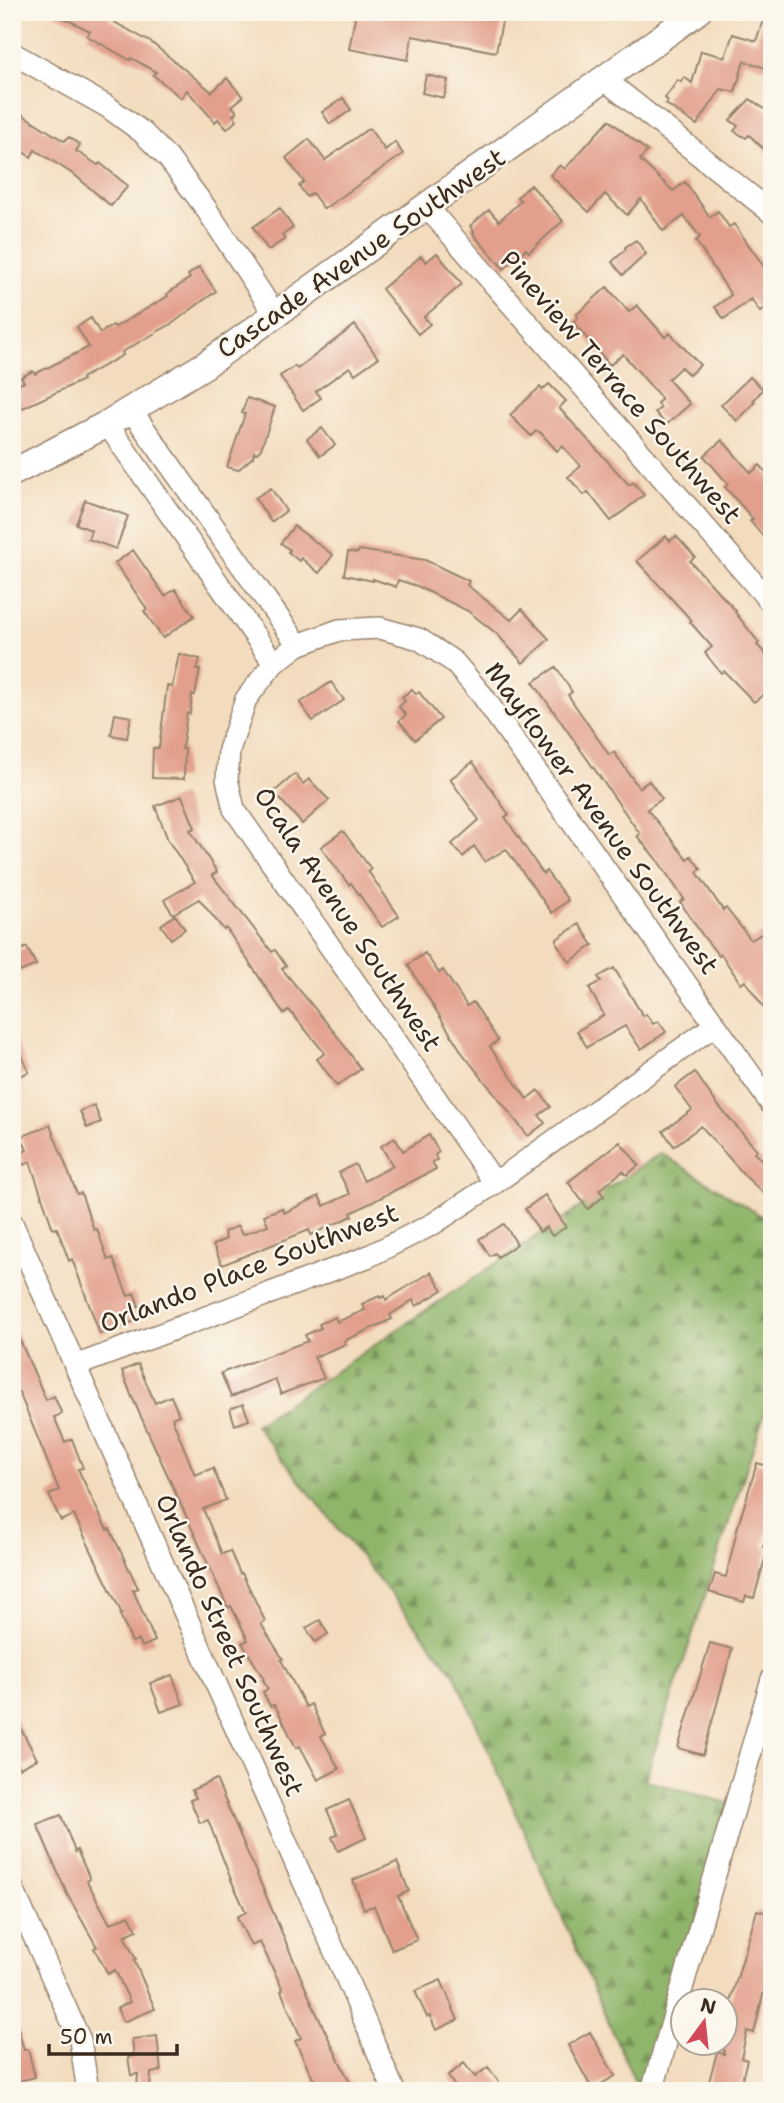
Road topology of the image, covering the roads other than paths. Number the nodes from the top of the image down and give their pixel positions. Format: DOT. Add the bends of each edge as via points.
graph roads {
  1 [pos="697,12"];
  2 [pos="12,53"];
  3 [pos="604,79"];
  4 [pos="751,196"];
  5 [pos="772,202"];
  6 [pos="427,207"];
  7 [pos="772,213"];
  8 [pos="276,316"];
  9 [pos="131,410"];
  10 [pos="107,424"];
  11 [pos="12,473"];
  12 [pos="772,604"];
  13 [pos="298,645"];
  14 [pos="274,663"];
  15 [pos="715,1025"];
  16 [pos="772,1105"];
  17 [pos="495,1183"];
  18 [pos="12,1223"];
  19 [pos="75,1366"];
  20 [pos="772,1679"];
  21 [pos="12,1887"];
  22 [pos="88,2091"];
  23 [pos="394,2091"];
  24 [pos="652,2091"];
  1 -- 3 [label="main road, Cascade Avenue Southwest"];
  2 -- 8 [label="street" via="108,107 142,132 205,207"];
  3 -- 4 [label="street"];
  3 -- 6 [label="main road, Cascade Avenue Southwest"];
  4 -- 5 [label="street"];
  4 -- 7 [label="street"];
  6 -- 8 [label="main road, Cascade Avenue Southwest"];
  6 -- 12 [label="street, Pineview Terrace Southwest"];
  8 -- 9 [label="main road, Cascade Avenue Southwest"];
  9 -- 10 [label="main road, Cascade Avenue Southwest"];
  9 -- 13 [label="street"];
  10 -- 11 [label="main road, Cascade Avenue Southwest"];
  10 -- 14 [label="street"];
  13 -- 14 [label="street, Ocala Avenue Southwest"];
  13 -- 15 [label="street, Mayflower Avenue Southwest" via="339,630 380,628 419,639 454,662"];
  14 -- 17 [label="street, Ocala Avenue Southwest" via="246,699 229,750 227,779 234,809"];
  15 -- 16 [label="street, Mayflower Avenue Southwest"];
  15 -- 17 [label="street, Orlando Place Southwest"];
  17 -- 19 [label="street, Orlando Place Southwest" via="433,1224 368,1257"];
  18 -- 19 [label="street, Orlando Street Southwest"];
  19 -- 23 [label="street, Orlando Street Southwest"];
  20 -- 24 [label="street"];
  21 -- 22 [label="street" via="80,2040"];
}
